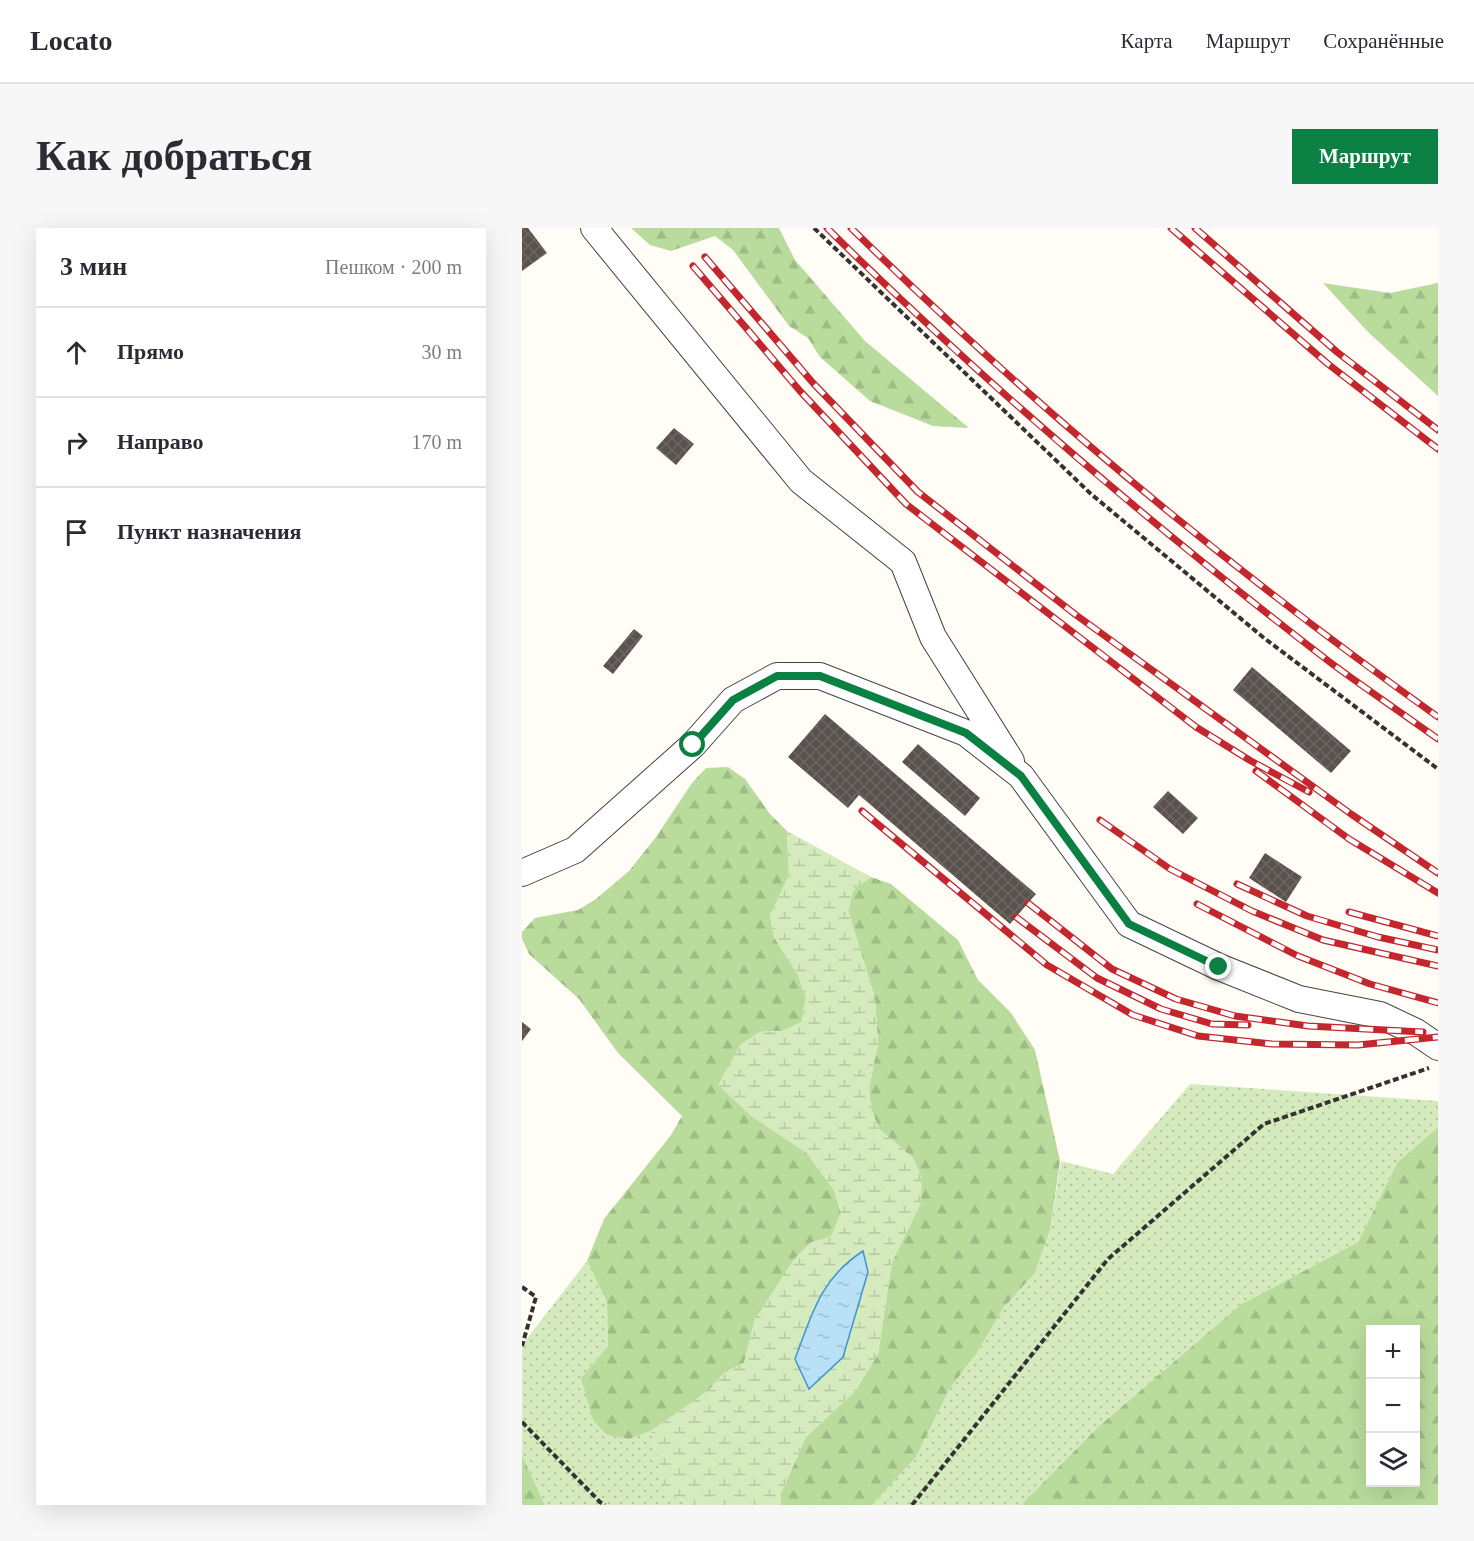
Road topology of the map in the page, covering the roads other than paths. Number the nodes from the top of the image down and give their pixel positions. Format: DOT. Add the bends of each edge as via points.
graph roads {
  1 [pos="594,228"];
  2 [pos="1021,776"];
  3 [pos="522,873"];
  4 [pos="1438,1047"];
  1 -- 2 [label="street" via="801,481 903,562 933,637"];
  2 -- 3 [label="street" via="966,733 820,676 777,676 733,700 693,745 574,850"];
  2 -- 4 [label="street" via="1129,924 1219,967 1299,999 1380,1015"];
}
